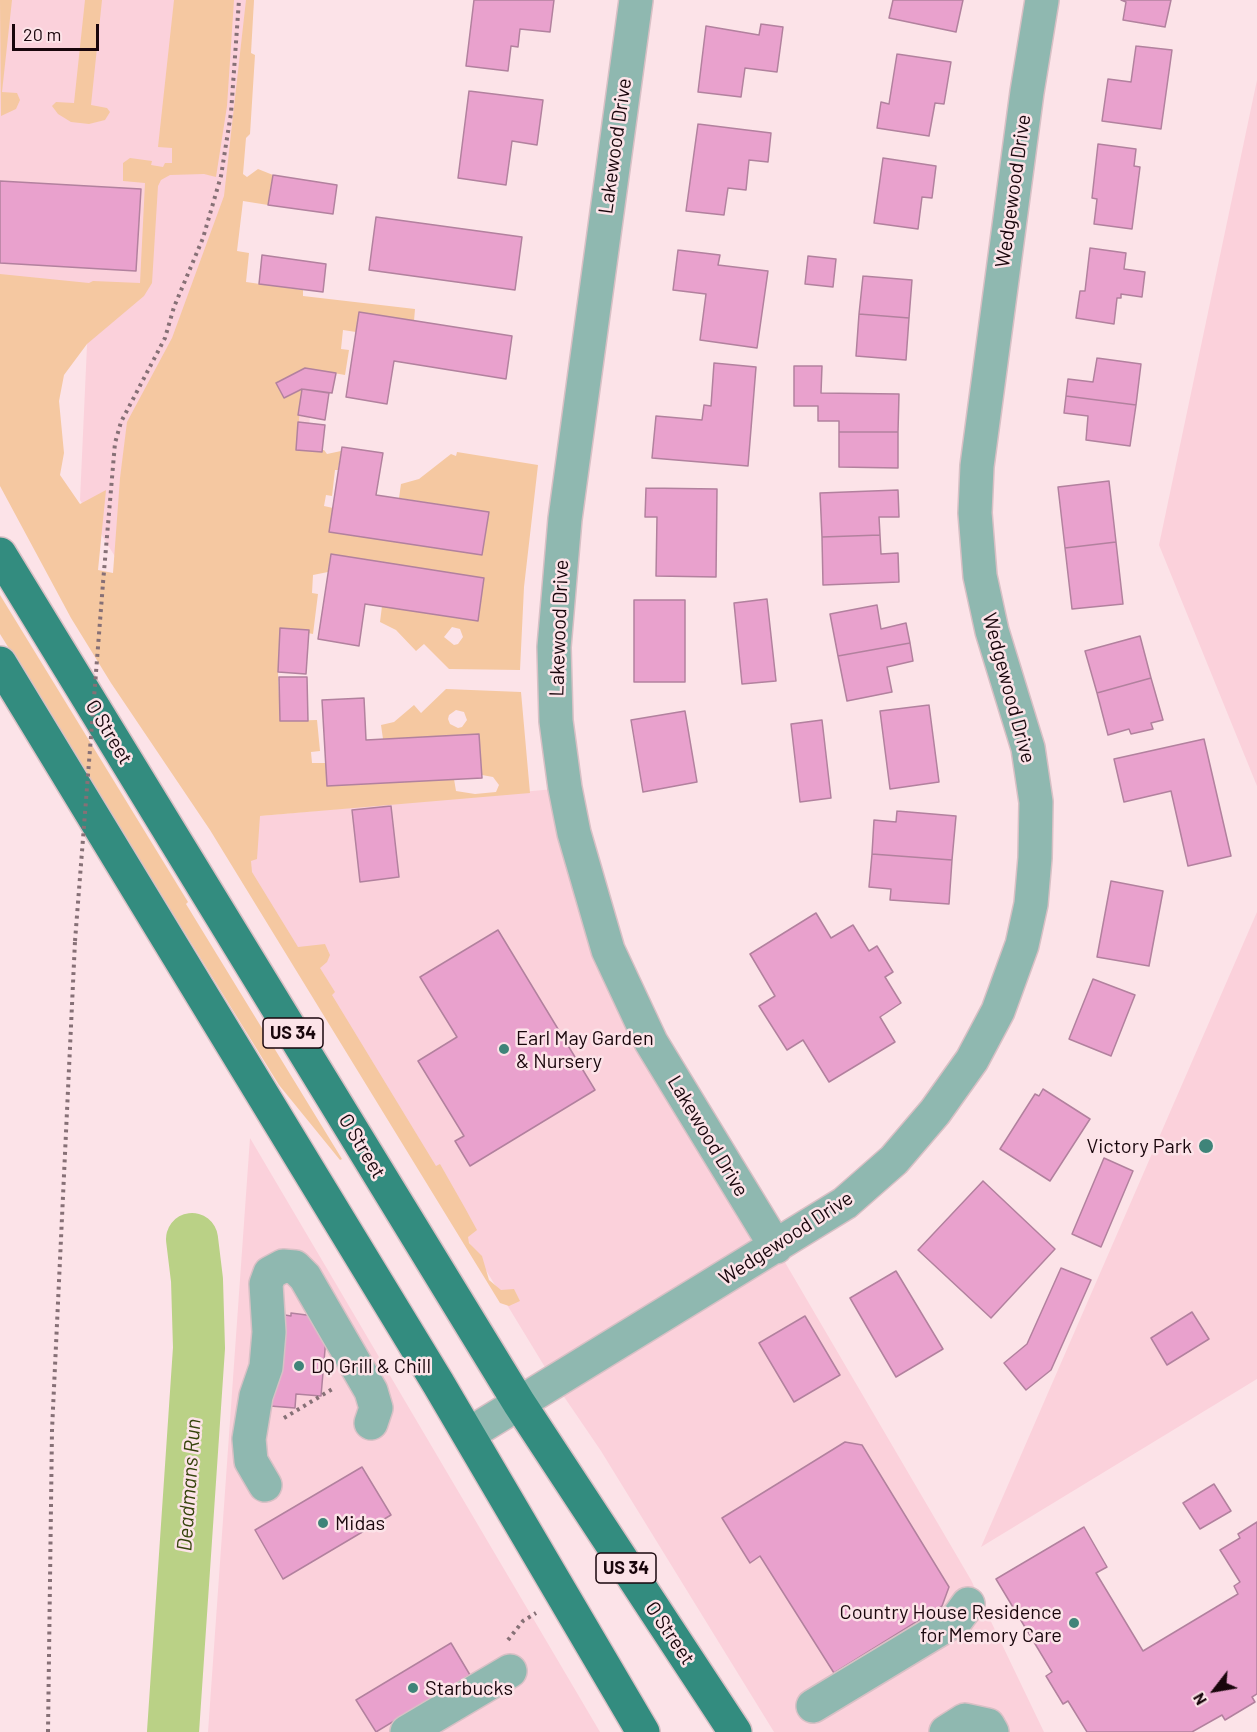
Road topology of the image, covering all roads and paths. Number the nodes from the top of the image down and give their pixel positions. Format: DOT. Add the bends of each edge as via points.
graph roads {
  1 [pos="239,0"];
  2 [pos="636,0"];
  3 [pos="1042,0"];
  4 [pos="0,554"];
  5 [pos="0,663"];
  6 [pos="776,1247"];
  7 [pos="337,1387"];
  8 [pos="519,1403"];
  9 [pos="278,1422"];
  10 [pos="371,1423"];
  11 [pos="469,1434"];
  12 [pos="265,1485"];
  13 [pos="968,1604"];
  14 [pos="536,1613"];
  15 [pos="509,1655"];
  16 [pos="813,1706"];
  17 [pos="48,1732"];
  18 [pos="407,1732"];
  19 [pos="643,1732"];
  20 [pos="735,1732"];
  21 [pos="946,1732"];
  22 [pos="992,1732"];
  1 -- 17 [label="path, bridge" via="231,113 221,176 203,238 165,338 121,422 115,444 75,941 52,1430"];
  2 -- 6 [label="street, Lakewood Drive" via="565,519 554,647 557,731 574,833 593,906 624,988 651,1042"];
  3 -- 6 [label="street, Wedgewood Drive" via="976,466 975,513 980,576 992,631 1022,722 1032,774 1037,831 1029,914 998,1011 972,1060 935,1112 894,1160 854,1195"];
  4 -- 8 [label="main road, O Street / US 34"];
  5 -- 11 [label="main road, US 34"];
  6 -- 8 [label="street, Wedgewood Drive"];
  7 -- 9 [label="path"];
  8 -- 11 [label="street, Wedgewood Drive"];
  8 -- 20 [label="main road, O Street / US 34"];
  10 -- 12 [label="street" via="376,1408 371,1391 305,1277 289,1266 270,1273 266,1284 266,1367 256,1396 249,1439 251,1461"];
  11 -- 19 [label="main road, US 34"];
  13 -- 16 [label="street" via="957,1619"];
  14 -- 15 [label="path" via="523,1621"];
  15 -- 18 [label="street"];
  21 -- 22 [label="street" via="965,1720 988,1725"];
}
